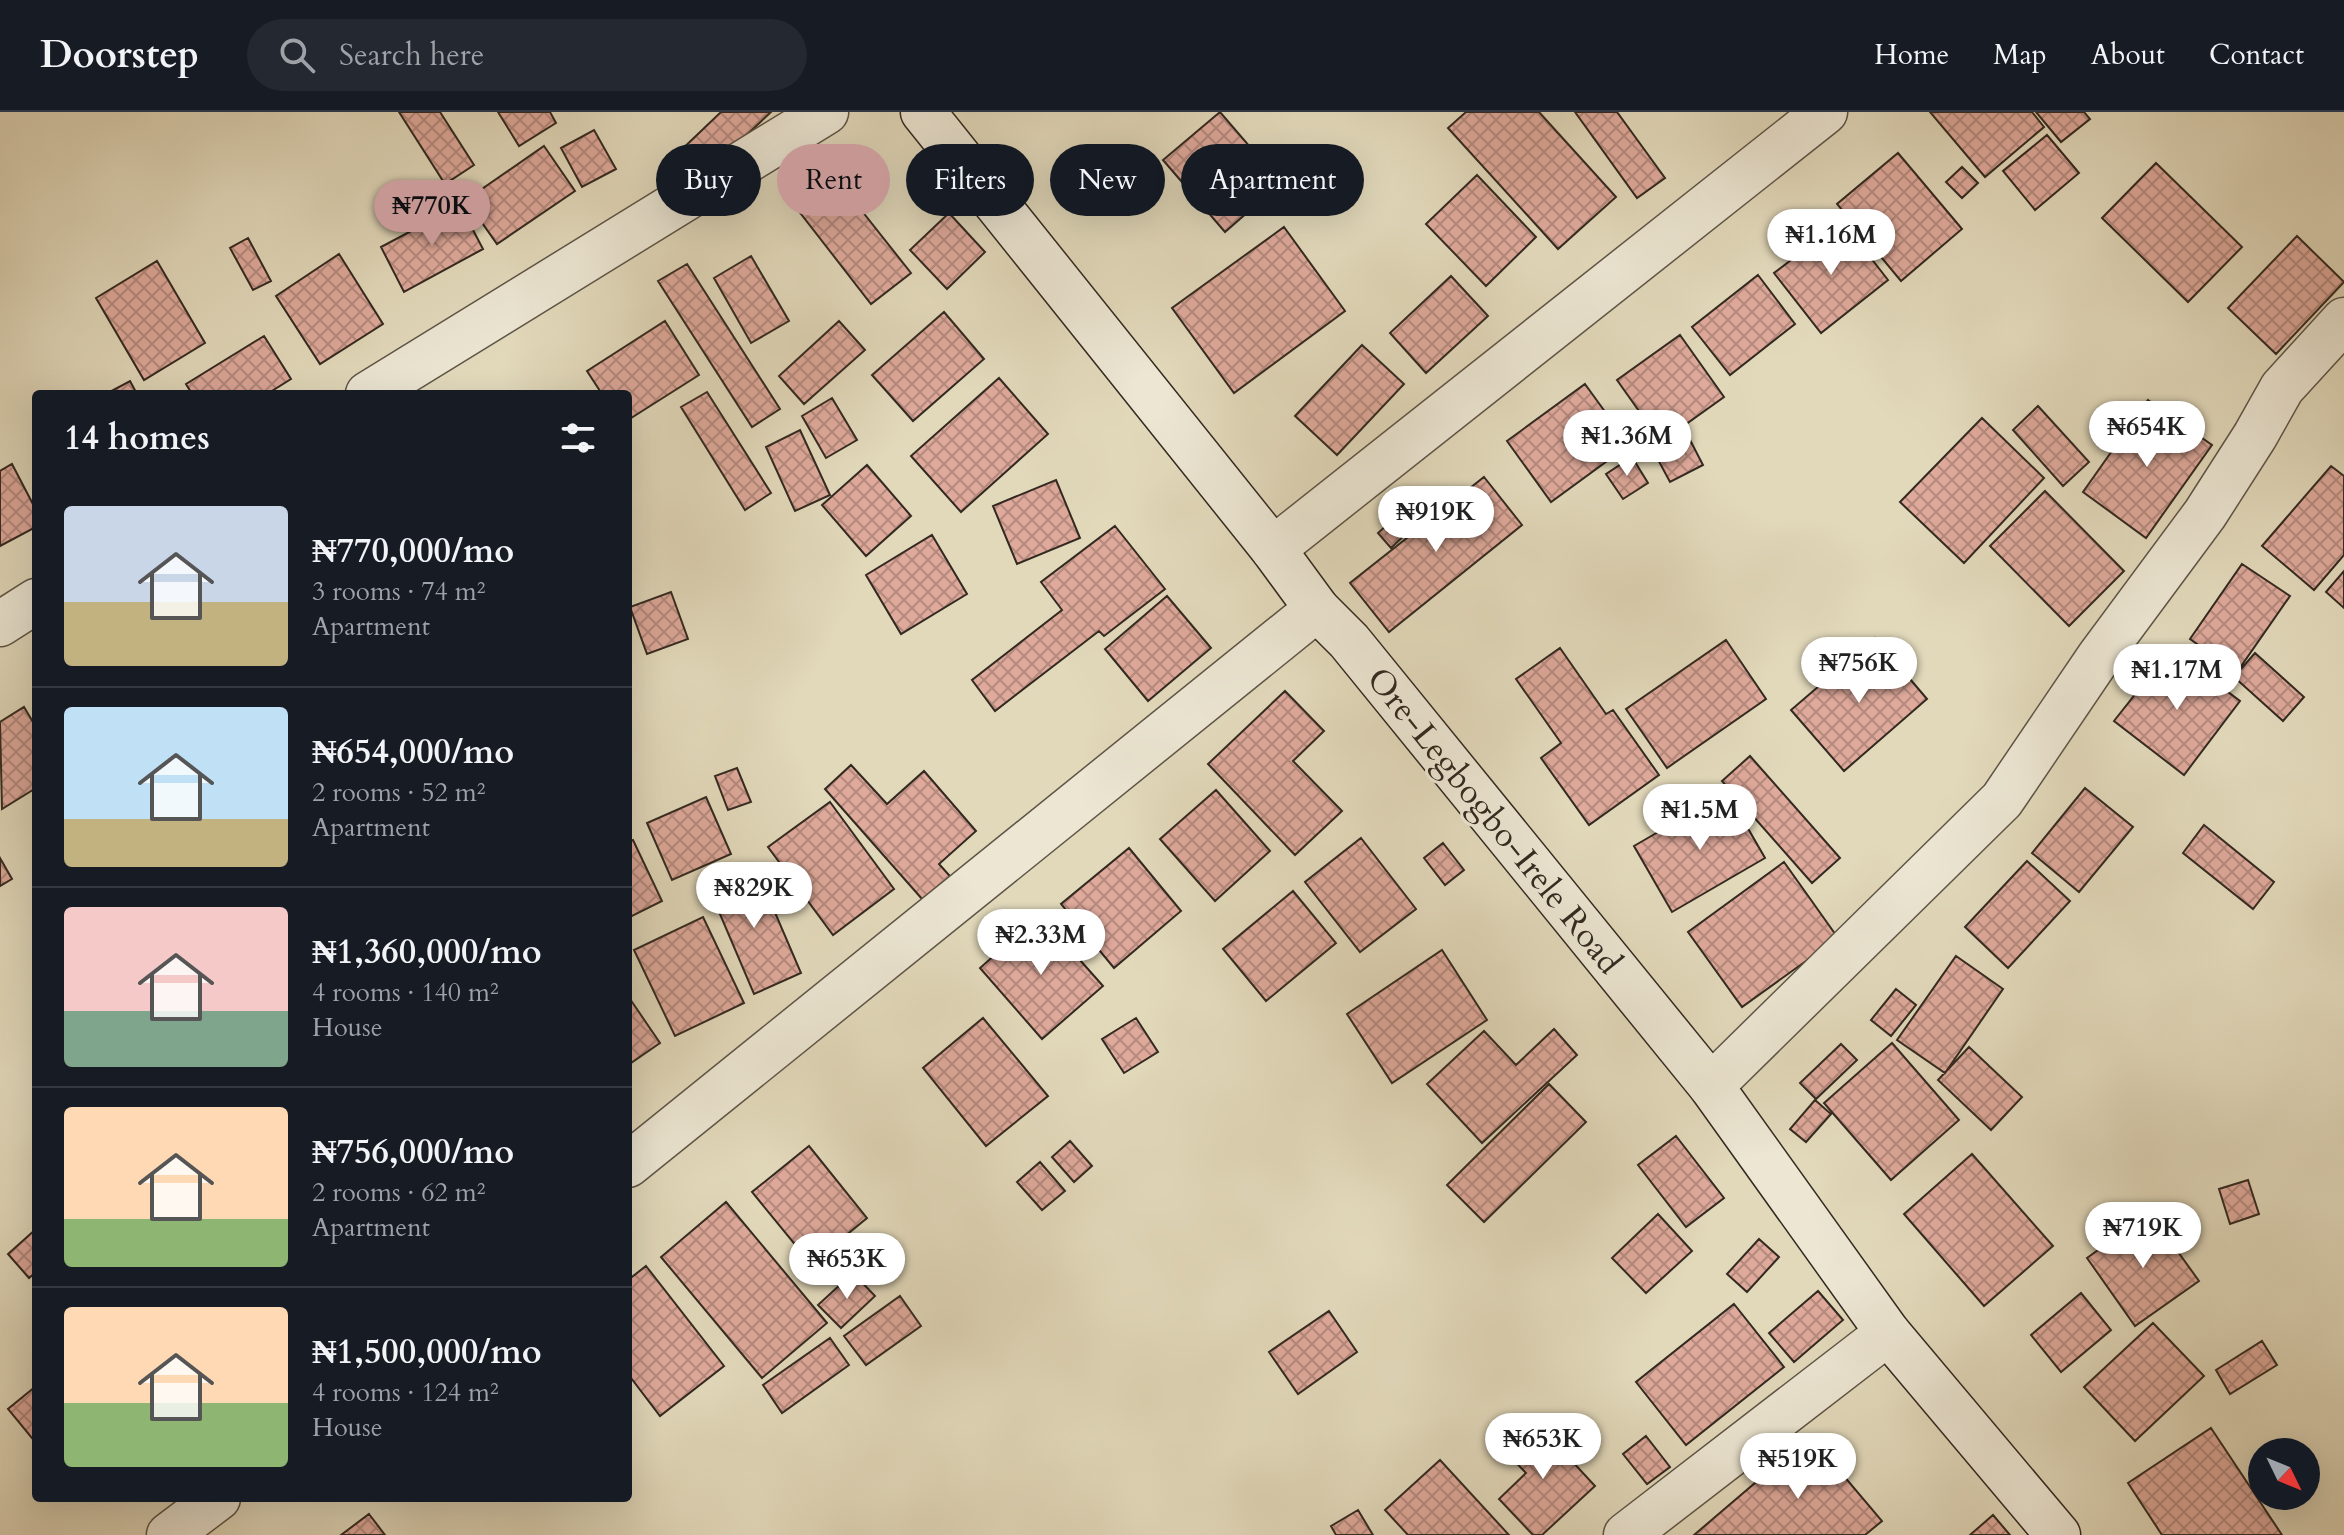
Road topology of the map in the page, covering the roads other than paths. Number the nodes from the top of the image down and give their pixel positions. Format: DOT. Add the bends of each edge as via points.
graph roads {
  1 [pos="826,112"];
  2 [pos="923,112"];
  3 [pos="1825,112"];
  4 [pos="2344,320"];
  5 [pos="374,390"];
  6 [pos="1273,549"];
  7 [pos="32,604"];
  8 [pos="1317,609"];
  9 [pos="0,624"];
  10 [pos="1711,1086"];
  11 [pos="632,1162"];
  12 [pos="1888,1333"];
  13 [pos="213,1502"];
  14 [pos="169,1535"];
  15 [pos="1626,1535"];
  16 [pos="2058,1535"];
  1 -- 5 [label="street"];
  2 -- 6 [label="street, Ore-Legbogbo-Irele Road"];
  3 -- 6 [label="street"];
  4 -- 10 [label="street" via="2282,388 2205,514 2002,800"];
  6 -- 8 [label="street, Ore-Legbogbo-Irele Road"];
  7 -- 9 [label="street"];
  8 -- 10 [label="street, Ore-Legbogbo-Irele Road" via="1349,641"];
  8 -- 11 [label="street"];
  10 -- 12 [label="street, Ore-Legbogbo-Irele Road"];
  12 -- 15 [label="street"];
  12 -- 16 [label="street, Ore-Legbogbo-Irele Road"];
  13 -- 14 [label="street"];
}
